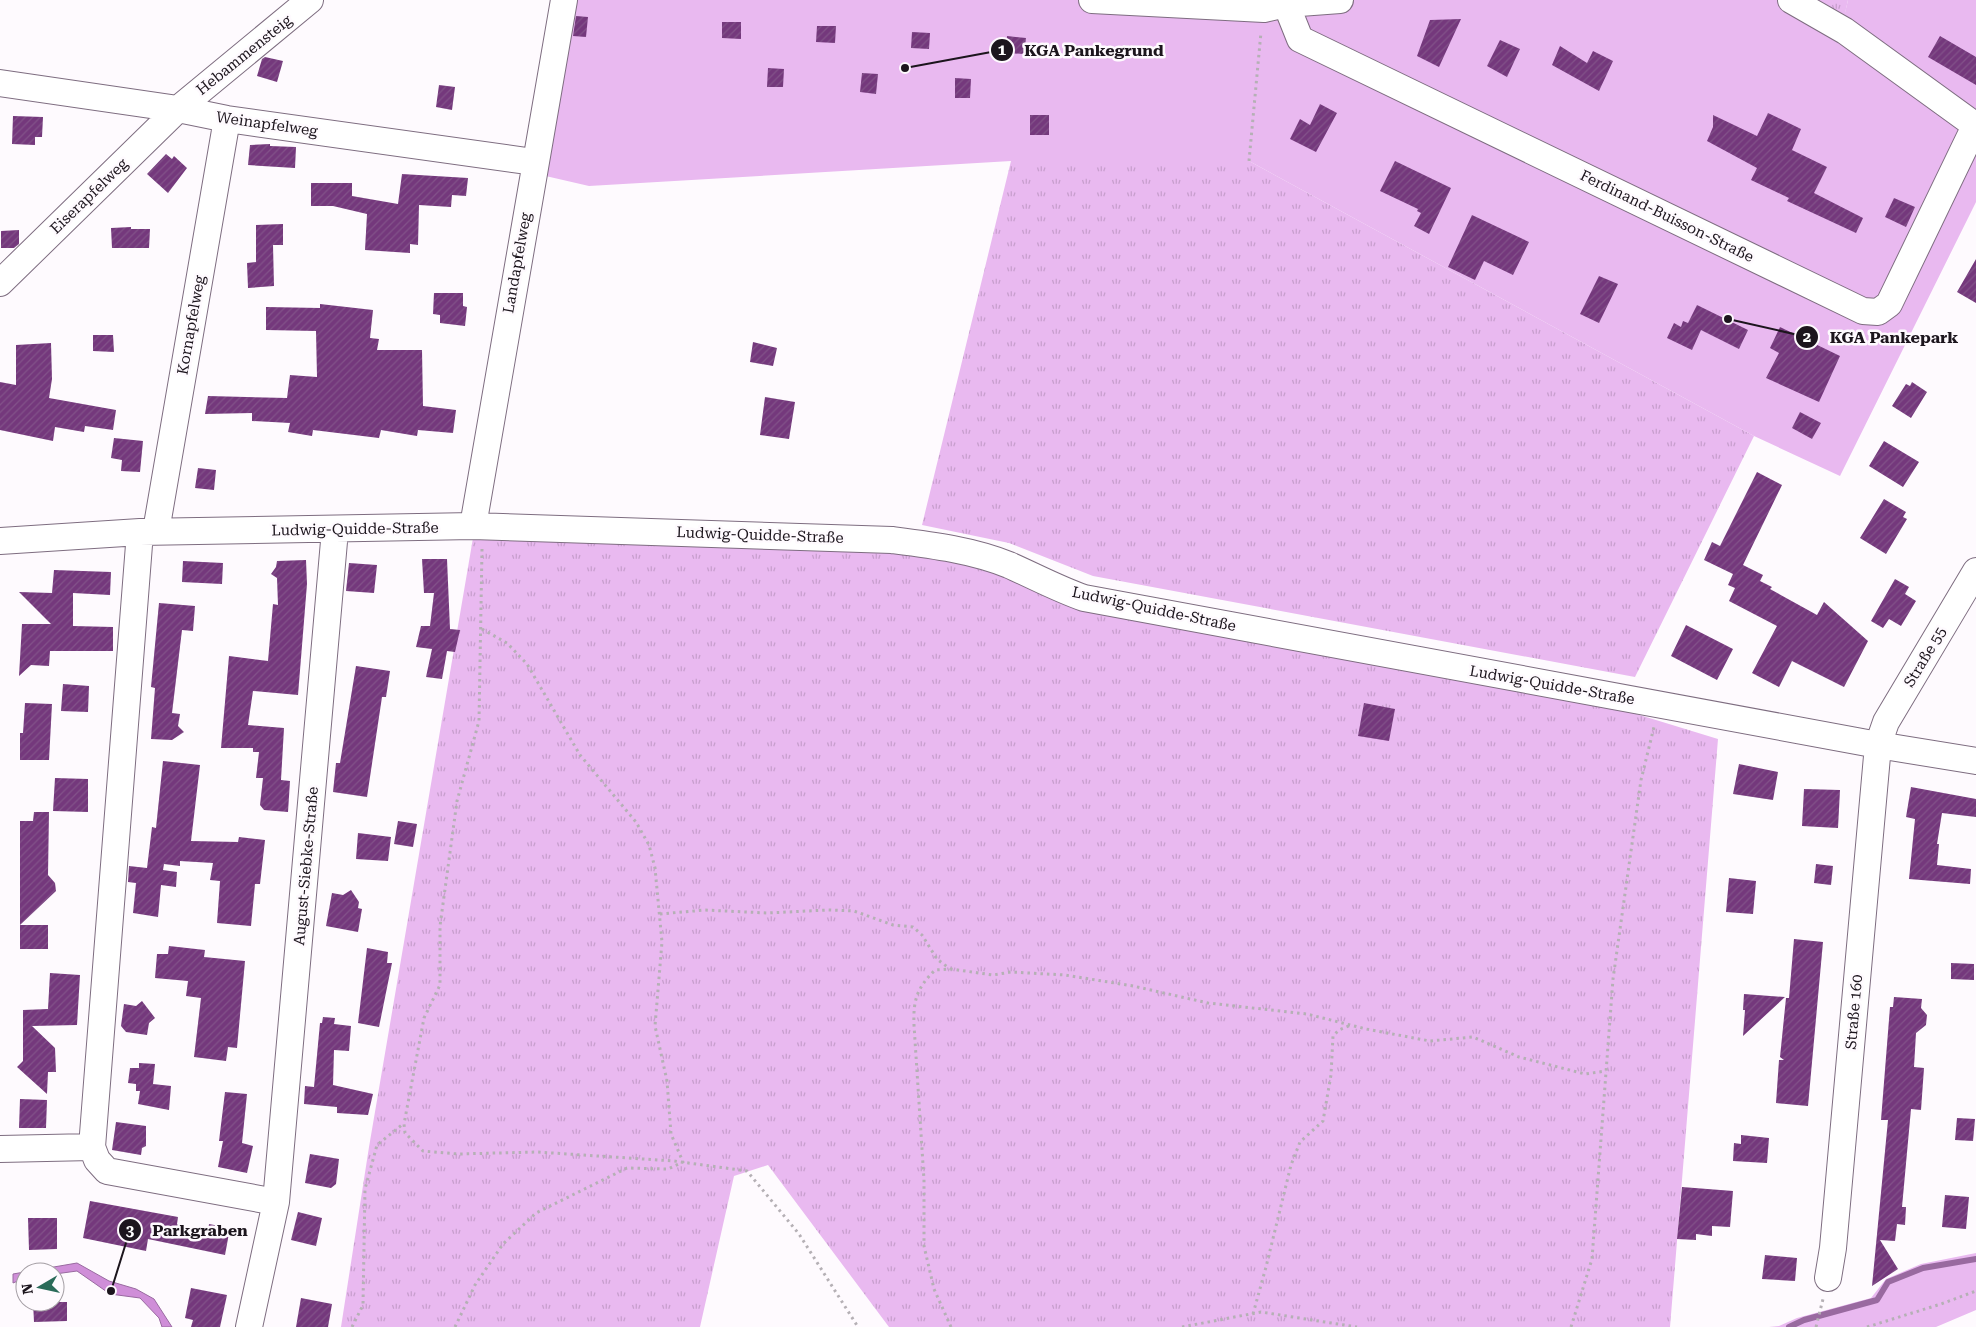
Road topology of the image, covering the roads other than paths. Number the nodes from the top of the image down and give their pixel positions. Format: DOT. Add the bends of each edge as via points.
graph roads {
  1 [pos="310,0"];
  2 [pos="564,0"];
  3 [pos="1092,0"];
  4 [pos="1340,0"];
  5 [pos="1791,0"];
  6 [pos="1275,6"];
  7 [pos="0,84"];
  8 [pos="178,109"];
  9 [pos="227,119"];
  10 [pos="1976,126"];
  11 [pos="534,162"];
  12 [pos="0,283"];
  13 [pos="478,527"];
  14 [pos="335,530"];
  15 [pos="148,532"];
  16 [pos="0,542"];
  17 [pos="1976,571"];
  18 [pos="1878,745"];
  19 [pos="1976,761"];
  20 [pos="92,1147"];
  21 [pos="0,1149"];
  22 [pos="276,1202"];
  23 [pos="1825,1290"];
  24 [pos="248,1327"];
  1 -- 8 [label="street, Hebammensteig"];
  2 -- 11 [label="street, Landapfelweg"];
  3 -- 6 [label="street"];
  4 -- 6 [label="street"];
  5 -- 10 [label="street, Ferdinand-Buisson-Straße" via="1845,31"];
  6 -- 10 [label="street, Ferdinand-Buisson-Straße" via="1300,39 1863,311 1878,312 1889,304"];
  7 -- 8 [label="street, Weinapfelweg"];
  8 -- 9 [label="street, Weinapfelweg"];
  8 -- 12 [label="street, Eiserapfelweg"];
  9 -- 11 [label="street, Weinapfelweg"];
  9 -- 15 [label="street, Kornapfelweg"];
  11 -- 13 [label="street, Landapfelweg"];
  13 -- 14 [label="street, Ludwig-Quidde-Straße"];
  13 -- 18 [label="street, Ludwig-Quidde-Straße" via="892,540 949,548 1008,565 1084,598"];
  14 -- 15 [label="street, Ludwig-Quidde-Straße"];
  14 -- 22 [label="street, August-Siebke-Straße"];
  15 -- 16 [label="street, Ludwig-Quidde-Straße"];
  15 -- 20 [label="street"];
  17 -- 18 [label="street, Straße 55" via="1886,722"];
  18 -- 19 [label="street, Ludwig-Quidde-Straße"];
  18 -- 23 [label="street, Straße 160" via="1834,1229"];
  20 -- 21 [label="street"];
  20 -- 22 [label="street" via="97,1160 107,1171"];
  22 -- 24 [label="street, August-Siebke-Straße"];
}
